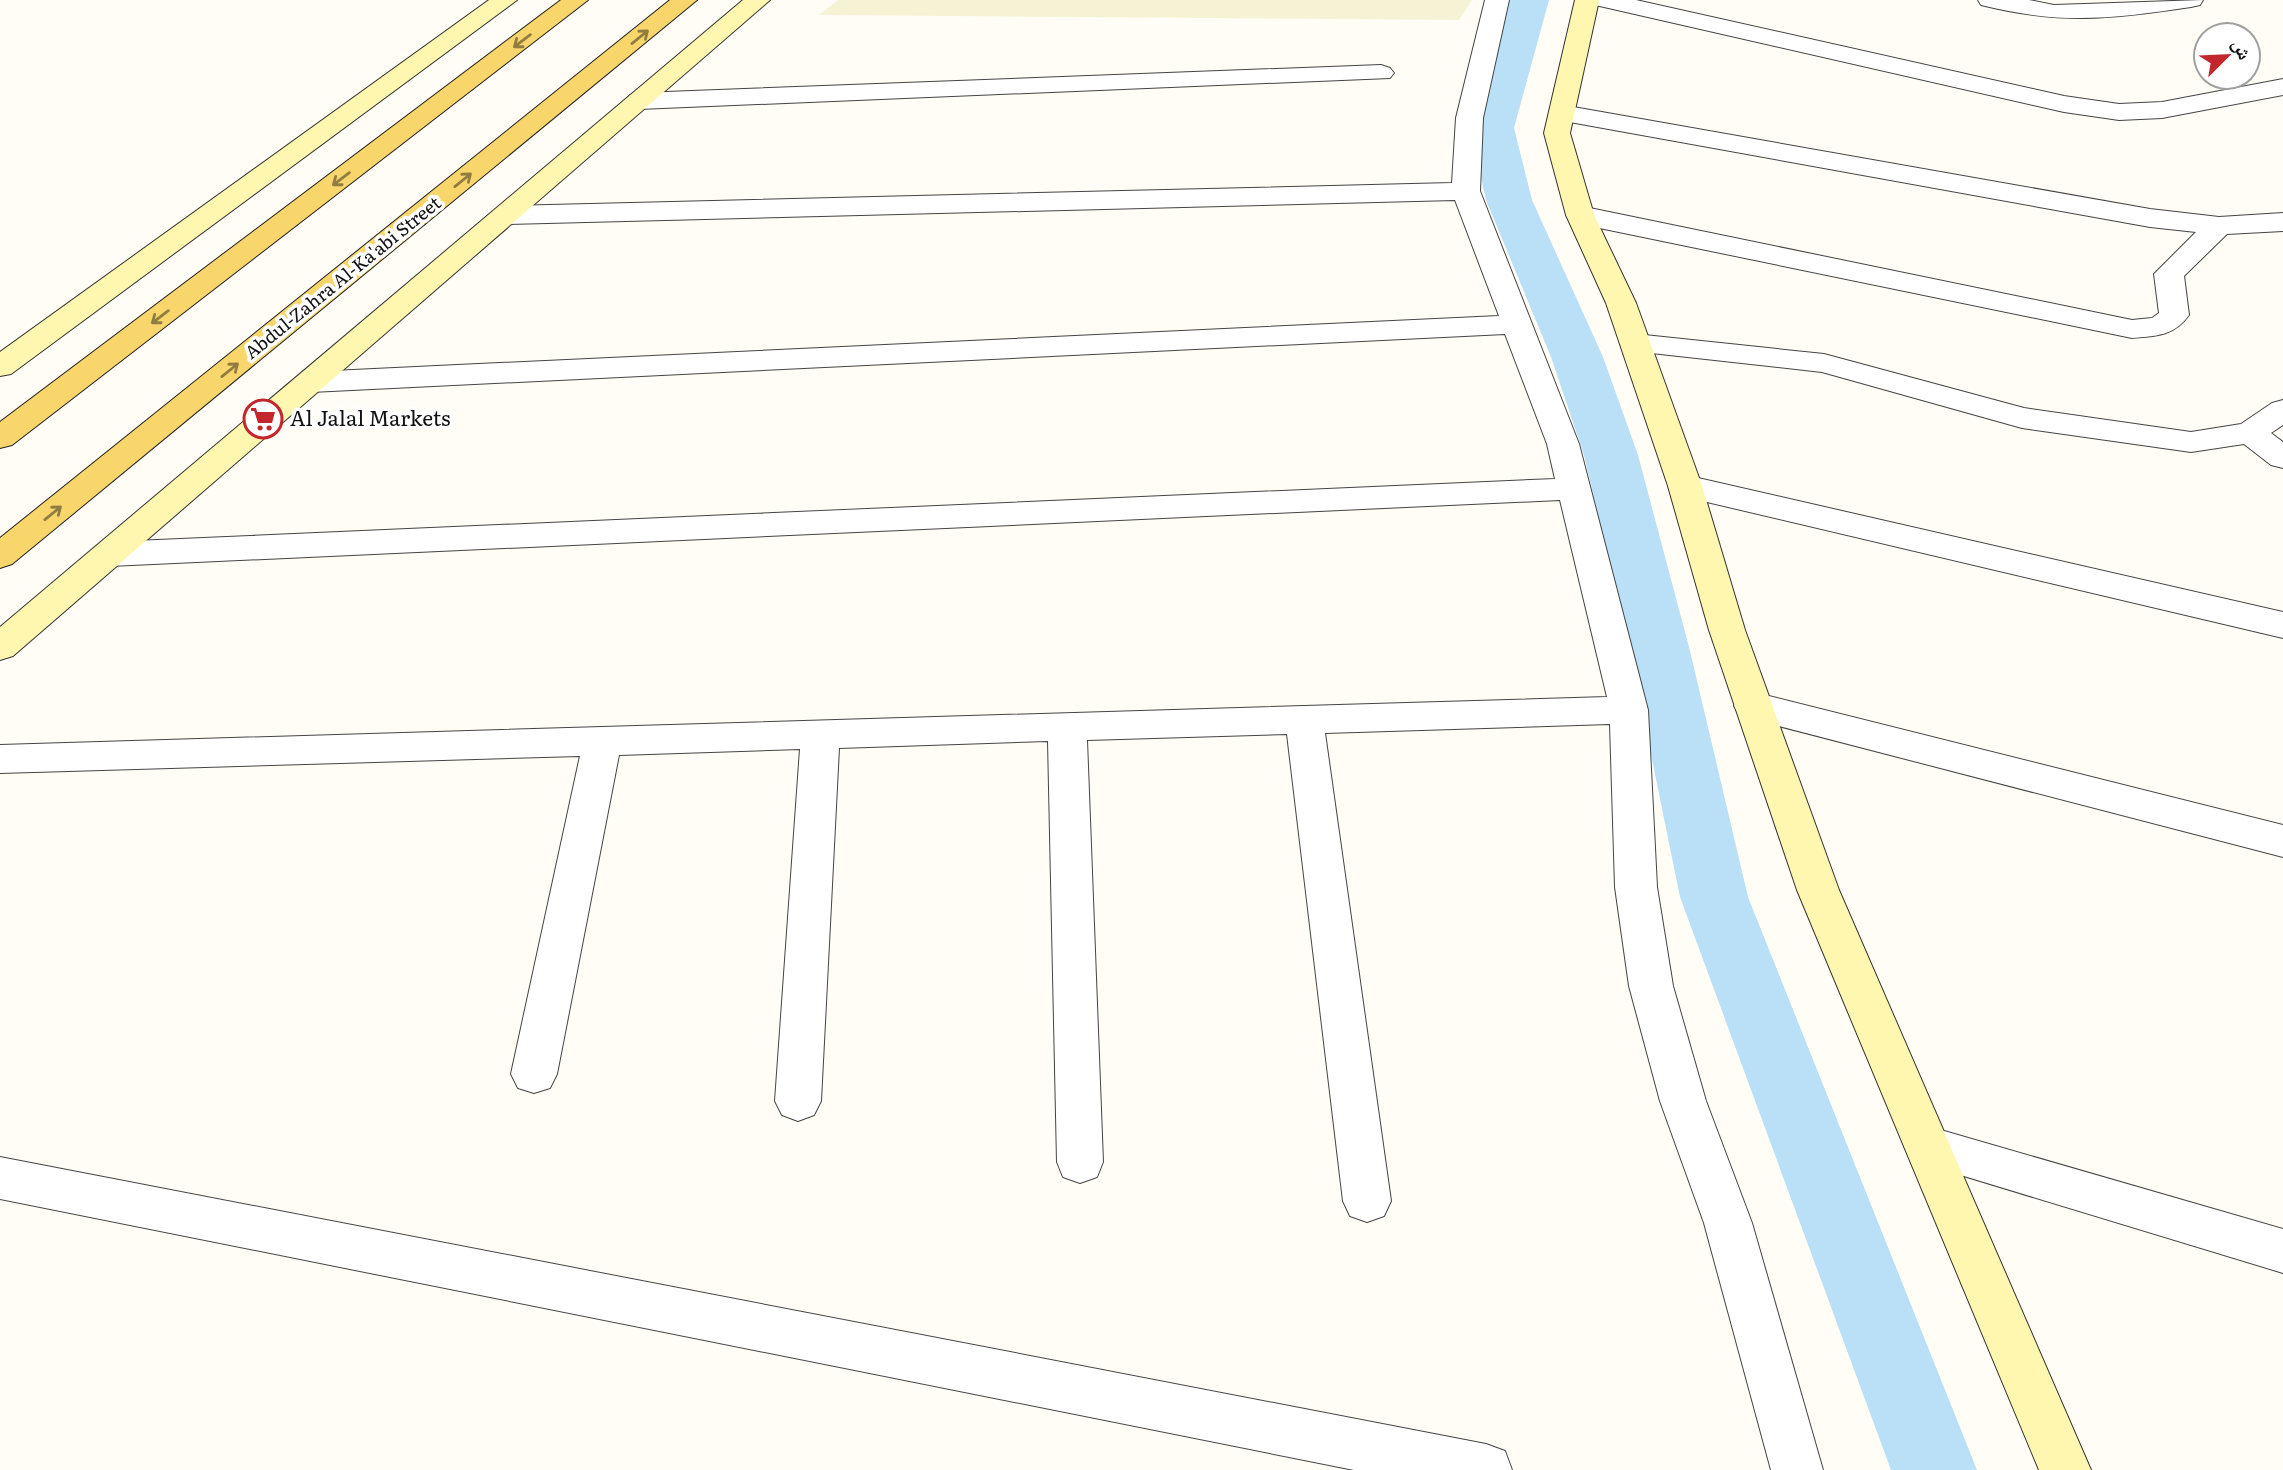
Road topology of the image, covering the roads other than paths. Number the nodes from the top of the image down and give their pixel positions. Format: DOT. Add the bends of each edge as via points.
graph roads {
  1 [pos="505,0"];
  2 [pos="576,0"];
  3 [pos="685,0"];
  4 [pos="758,0"];
  5 [pos="1497,0"];
  6 [pos="1587,0"];
  7 [pos="1604,0"];
  8 [pos="1990,0"];
  9 [pos="2191,0"];
  10 [pos="1381,73"];
  11 [pos="2283,87"];
  12 [pos="639,101"];
  13 [pos="1562,113"];
  14 [pos="1466,191"];
  15 [pos="508,215"];
  16 [pos="1580,215"];
  17 [pos="2283,222"];
  18 [pos="2219,226"];
  19 [pos="1516,324"];
  20 [pos="1635,343"];
  21 [pos="0,367"];
  22 [pos="311,382"];
  23 [pos="2283,410"];
  24 [pos="2250,433"];
  25 [pos="0,438"];
  26 [pos="2283,458"];
  27 [pos="1685,486"];
  28 [pos="1574,489"];
  29 [pos="110,554"];
  30 [pos="0,556"];
  31 [pos="2283,625"];
  32 [pos="0,647"];
  33 [pos="1753,706"];
  34 [pos="1629,710"];
  35 [pos="1304,719"];
  36 [pos="1067,726"];
  37 [pos="820,734"];
  38 [pos="603,740"];
  39 [pos="0,759"];
  40 [pos="2283,841"];
  41 [pos="534,1074"];
  42 [pos="798,1101"];
  43 [pos="1927,1146"];
  44 [pos="1080,1162"];
  45 [pos="0,1178"];
  46 [pos="1367,1201"];
  47 [pos="2283,1251"];
  48 [pos="1486,1470"];
  49 [pos="1797,1470"];
  50 [pos="2066,1470"];
  1 -- 21 [label="street"];
  2 -- 25 [label="main road, one-way"];
  30 -- 3 [label="main road, Abdul-Zahra Al-Ka'abi Street, one-way"];
  4 -- 12 [label="street"];
  5 -- 14 [label="street" via="1465,148"];
  6 -- 13 [label="street"];
  7 -- 11 [label="street" via="2064,104 2119,112 2162,110"];
  8 -- 9 [label="street" via="2054,12 2111,12"];
  10 -- 12 [label="street"];
  12 -- 15 [label="street"];
  13 -- 16 [label="street" via="1557,133"];
  13 -- 18 [label="street" via="2150,218"];
  14 -- 15 [label="street"];
  14 -- 19 [label="street"];
  15 -- 22 [label="street"];
  16 -- 18 [label="street" via="2133,330 2160,327 2174,315 2169,274"];
  16 -- 20 [label="street"];
  17 -- 18 [label="street"];
  19 -- 22 [label="street"];
  19 -- 28 [label="street" via="1550,406"];
  20 -- 24 [label="street" via="1824,363 2035,420 2191,442"];
  20 -- 27 [label="street"];
  22 -- 29 [label="street"];
  23 -- 24 [label="street"];
  24 -- 26 [label="street"];
  27 -- 31 [label="street"];
  27 -- 33 [label="street"];
  28 -- 29 [label="street"];
  28 -- 34 [label="street"];
  29 -- 32 [label="street"];
  33 -- 40 [label="street"];
  33 -- 43 [label="street" via="1818,890"];
  34 -- 35 [label="street"];
  34 -- 49 [label="street" via="1636,887 1651,986 1683,1101 1728,1223"];
  35 -- 36 [label="street"];
  35 -- 46 [label="street"];
  36 -- 37 [label="street"];
  36 -- 44 [label="street"];
  37 -- 38 [label="street"];
  37 -- 42 [label="street"];
  38 -- 39 [label="street"];
  38 -- 41 [label="street"];
  43 -- 47 [label="street"];
  43 -- 50 [label="street"];
  45 -- 48 [label="street"];
}
